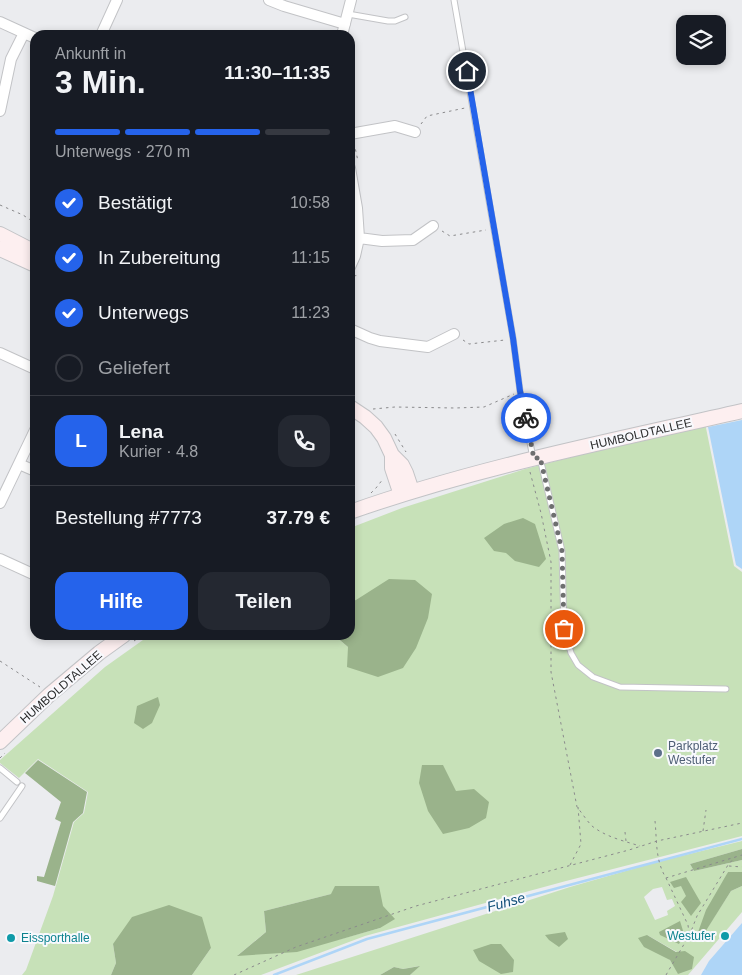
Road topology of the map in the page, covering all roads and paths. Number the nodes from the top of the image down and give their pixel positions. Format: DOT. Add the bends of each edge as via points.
graph roads {
  1 [pos="117,0"];
  2 [pos="269,0"];
  3 [pos="351,0"];
  4 [pos="454,0"];
  5 [pos="405,17"];
  6 [pos="347,19"];
  7 [pos="0,22"];
  8 [pos="103,30"];
  9 [pos="344,30"];
  10 [pos="24,33"];
  11 [pos="30,36"];
  12 [pos="473,107"];
  13 [pos="0,111"];
  14 [pos="416,132"];
  15 [pos="355,133"];
  16 [pos="355,197"];
  17 [pos="0,204"];
  18 [pos="30,220"];
  19 [pos="433,226"];
  20 [pos="480,231"];
  21 [pos="0,234"];
  22 [pos="359,238"];
  23 [pos="355,248"];
  24 [pos="0,249"];
  25 [pos="30,249"];
  26 [pos="30,263"];
  27 [pos="355,331"];
  28 [pos="454,334"];
  29 [pos="513,338"];
  30 [pos="0,353"];
  31 [pos="30,367"];
  32 [pos="520,391"];
  33 [pos="355,410"];
  34 [pos="373,410"];
  35 [pos="742,411"];
  36 [pos="30,441"];
  37 [pos="534,462"];
  38 [pos="19,464"];
  39 [pos="30,469"];
  40 [pos="383,478"];
  41 [pos="4,487"];
  42 [pos="406,493"];
  43 [pos="366,496"];
  44 [pos="0,503"];
  45 [pos="355,510"];
  46 [pos="0,560"];
  47 [pos="30,573"];
  48 [pos="125,640"];
  49 [pos="0,661"];
  50 [pos="41,688"];
  51 [pos="726,688"];
  52 [pos="4,746"];
  53 [pos="0,758"];
  54 [pos="0,768"];
  55 [pos="578,807"];
  56 [pos="706,810"];
  57 [pos="0,818"];
  58 [pos="655,821"];
  59 [pos="742,822"];
  60 [pos="703,831"];
  61 [pos="625,832"];
  62 [pos="657,841"];
  63 [pos="626,842"];
  64 [pos="641,846"];
  65 [pos="742,855"];
  66 [pos="735,857"];
  67 [pos="570,865"];
  68 [pos="728,866"];
  69 [pos="742,867"];
  70 [pos="666,878"];
  71 [pos="690,934"];
  72 [pos="234,975"];
  73 [pos="666,975"];
  1 -- 8 [label="street"];
  2 -- 6 [label="street"];
  3 -- 6 [label="street"];
  4 -- 12 [label="lane"];
  5 -- 6 [label="lane" via="395,21"];
  6 -- 9 [label="street"];
  7 -- 10 [label="street"];
  10 -- 11 [label="street"];
  10 -- 13 [label="street" via="11,59"];
  12 -- 14 [label="path" via="427,116"];
  12 -- 29 [label="lane"];
  14 -- 15 [label="street" via="394,126"];
  16 -- 22 [label="street"];
  17 -- 18 [label="path"];
  19 -- 20 [label="path" via="450,236"];
  19 -- 22 [label="street" via="413,240"];
  21 -- 25 [label="street"];
  22 -- 23 [label="street"];
  24 -- 26 [label="street"];
  27 -- 28 [label="street" via="380,341 428,347"];
  28 -- 29 [label="path" via="469,344"];
  29 -- 32 [label="lane"];
  30 -- 31 [label="street"];
  32 -- 34 [label="path" via="484,406"];
  32 -- 37 [label="lane"];
  33 -- 42 [label="street" via="384,438 392,455 392,468"];
  35 -- 37 [label="street, HUMBOLDTALLEE"];
  36 -- 38 [label="street"];
  37 -- 42 [label="street, HUMBOLDTALLEE"];
  37 -- 51 [label="lane" via="562,551 564,629 578,665 593,677 620,687"];
  37 -- 55 [label="path" via="551,562 550,672"];
  38 -- 39 [label="street"];
  38 -- 41 [label="street"];
  40 -- 43 [label="path"];
  41 -- 44 [label="street"];
  42 -- 45 [label="street, HUMBOLDTALLEE"];
  46 -- 47 [label="street"];
  48 -- 52 [label="street, HUMBOLDTALLEE" via="99,653 49,695"];
  49 -- 50 [label="path"];
  52 -- 53 [label="path"];
  54 -- 57 [label="lane" via="20,784"];
  55 -- 63 [label="path" via="591,825"];
  55 -- 67 [label="path" via="581,844"];
  56 -- 60 [label="path"];
  58 -- 62 [label="path"];
  59 -- 60 [label="path"];
  60 -- 62 [label="path"];
  61 -- 63 [label="path"];
  62 -- 64 [label="path"];
  62 -- 70 [label="path"];
  63 -- 64 [label="path"];
  64 -- 67 [label="path"];
  65 -- 66 [label="path"];
  66 -- 68 [label="path"];
  66 -- 70 [label="path"];
  67 -- 72 [label="path" via="416,906 296,947"];
  68 -- 69 [label="path"];
  68 -- 71 [label="path" via="697,916"];
  70 -- 71 [label="path"];
  71 -- 73 [label="path"];
}
